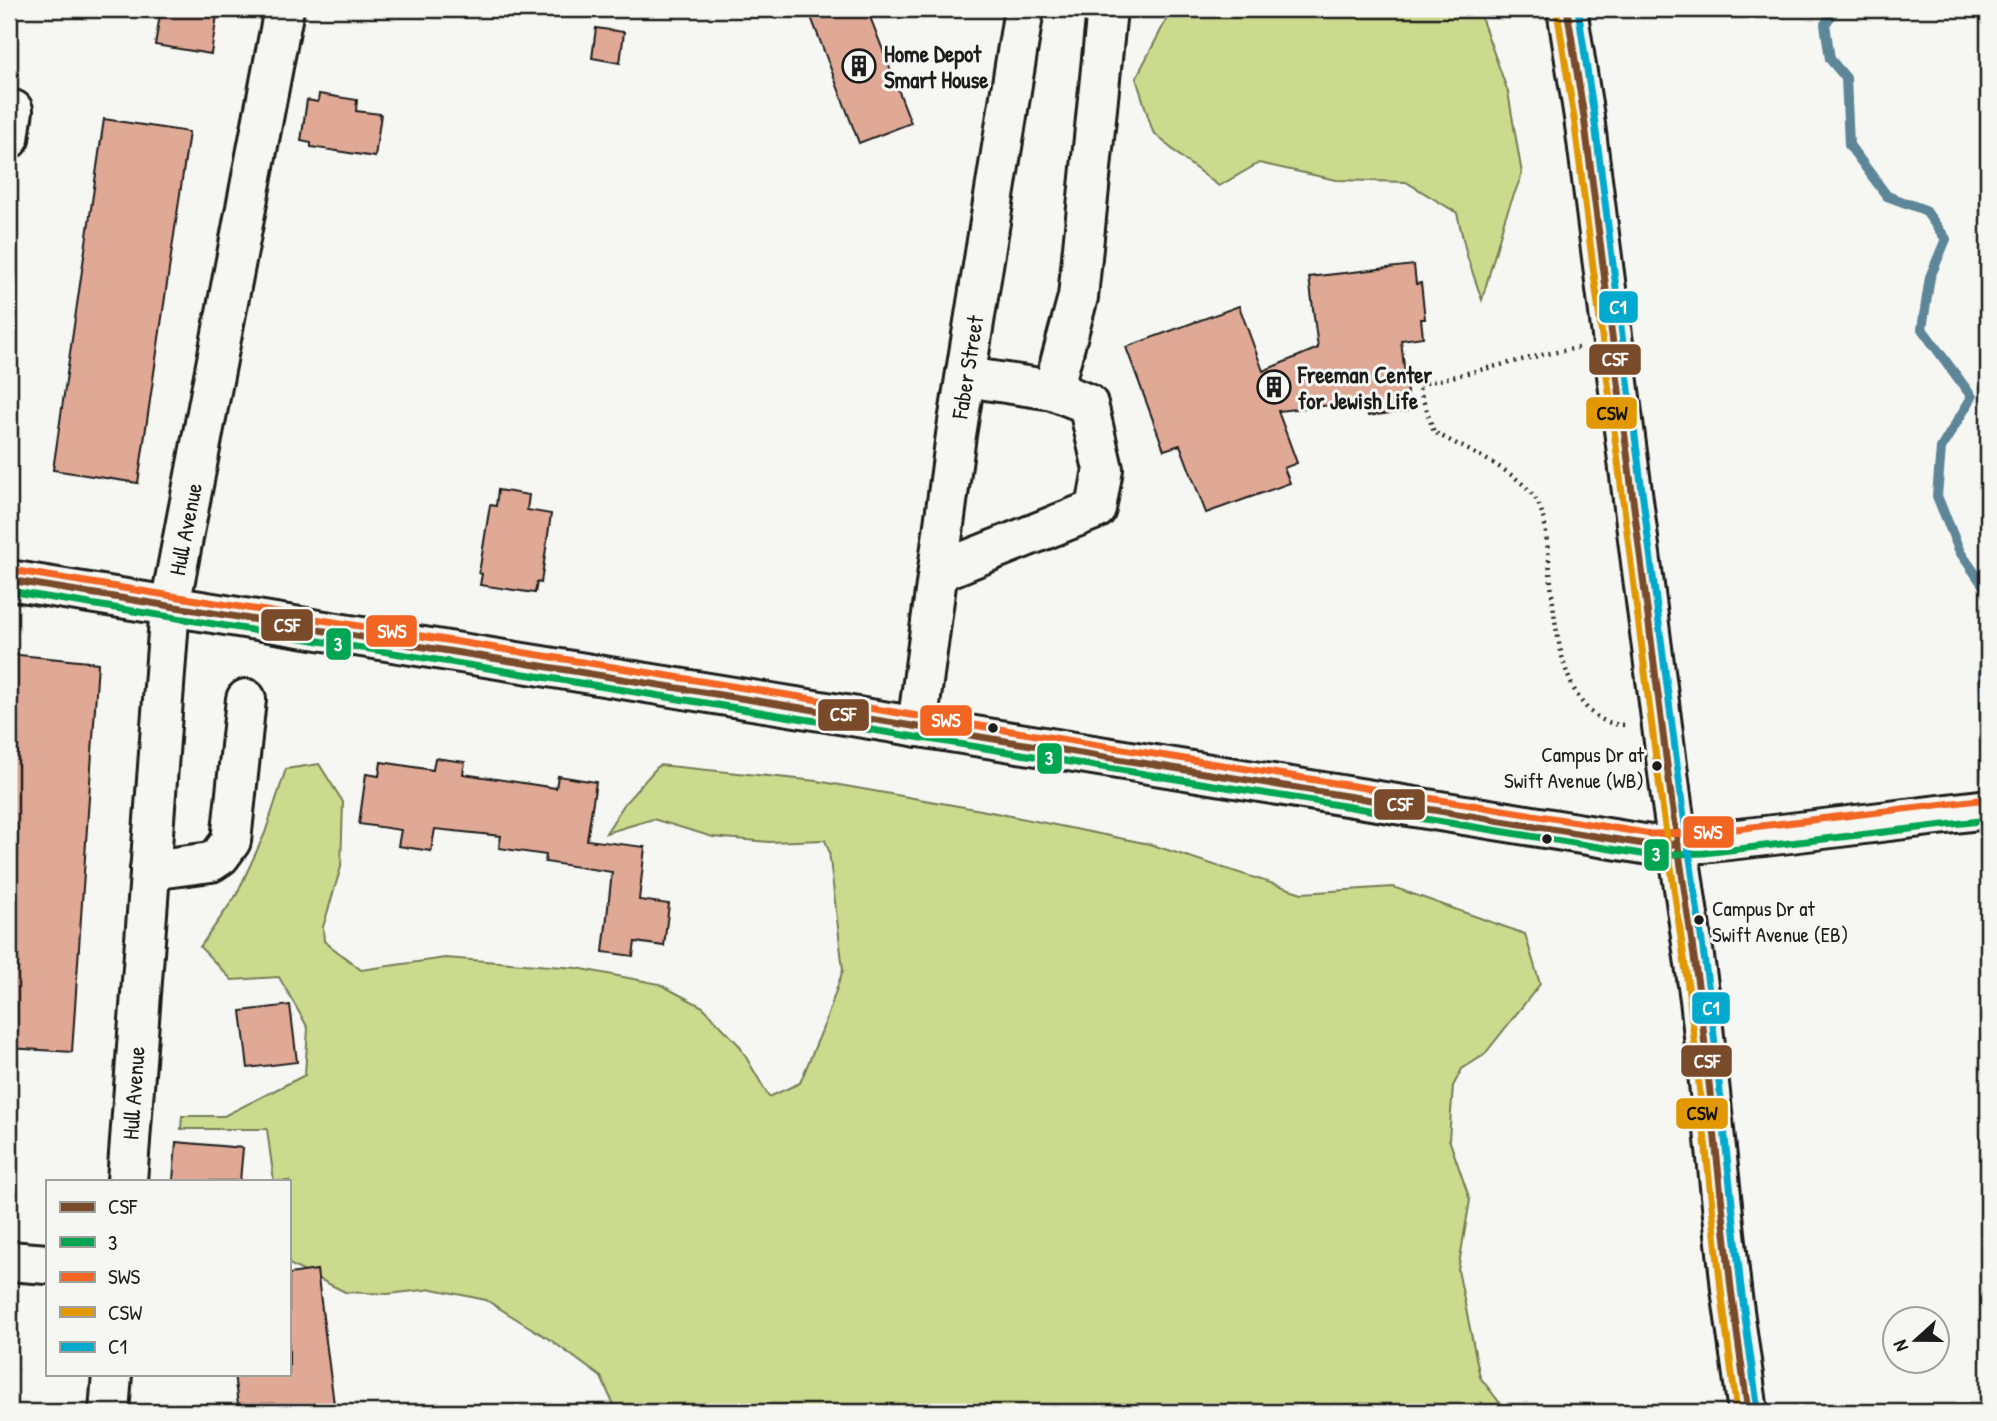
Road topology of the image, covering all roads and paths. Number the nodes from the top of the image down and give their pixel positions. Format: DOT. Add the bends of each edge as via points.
graph roads {
  1 [pos="284,9"];
  2 [pos="1024,9"];
  3 [pos="1107,9"];
  4 [pos="1567,9"];
  5 [pos="1585,347"];
  6 [pos="966,377"];
  7 [pos="1053,390"];
  8 [pos="937,572"];
  9 [pos="9,580"];
  10 [pos="170,606"];
  11 [pos="246,699"];
  12 [pos="1634,725"];
  13 [pos="917,727"];
  14 [pos="1988,809"];
  15 [pos="1678,844"];
  16 [pos="150,870"];
  17 [pos="127,1180"];
  18 [pos="9,1261"];
  19 [pos="46,1264"];
  20 [pos="112,1376"];
  21 [pos="109,1412"];
  22 [pos="1748,1412"];
  1 -- 10 [label="street, Hull Avenue"];
  2 -- 6 [label="street, Faber Street"];
  3 -- 7 [label="street" via="1078,297"];
  4 -- 15 [label="street"];
  5 -- 12 [label="path" via="1418,385 1434,432 1517,479 1537,501 1547,540 1561,652 1575,692 1582,704 1605,721"];
  6 -- 7 [label="street"];
  6 -- 8 [label="street, Faber Street"];
  7 -- 8 [label="street" via="1088,404 1103,469 1096,509"];
  8 -- 13 [label="street, Faber Street"];
  9 -- 10 [label="street"];
  10 -- 13 [label="street"];
  10 -- 16 [label="street, Hull Avenue"];
  11 -- 16 [label="street" via="231,841 211,862"];
  13 -- 15 [label="street" via="1650,845"];
  14 -- 15 [label="street"];
  15 -- 22 [label="street"];
  16 -- 17 [label="street, Hull Avenue"];
  18 -- 19 [label="street"];
  20 -- 21 [label="street"];
}
